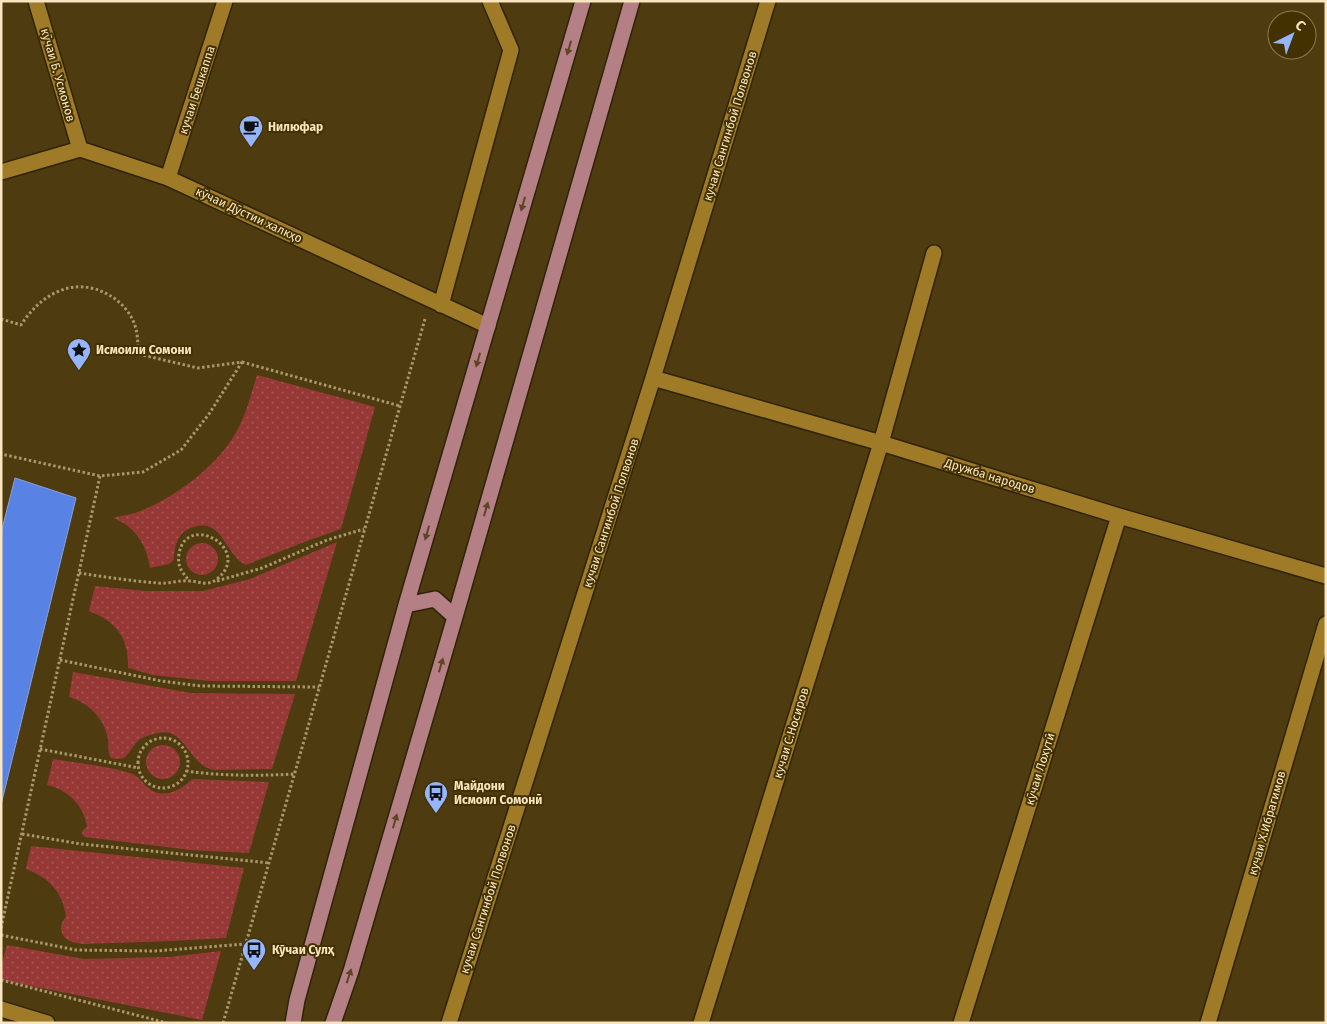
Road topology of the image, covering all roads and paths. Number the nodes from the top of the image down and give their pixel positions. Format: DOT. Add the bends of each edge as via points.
graph roads {
  1 [pos="36,1"];
  2 [pos="226,1"];
  3 [pos="490,1"];
  4 [pos="583,1"];
  5 [pos="632,1"];
  6 [pos="768,1"];
  7 [pos="80,149"];
  8 [pos="1,172"];
  9 [pos="168,178"];
  10 [pos="934,253"];
  11 [pos="436,302"];
  12 [pos="1,319"];
  13 [pos="488,326"];
  14 [pos="242,362"];
  15 [pos="653,378"];
  16 [pos="400,406"];
  17 [pos="881,443"];
  18 [pos="1,454"];
  19 [pos="100,476"];
  20 [pos="1119,516"];
  21 [pos="365,528"];
  22 [pos="79,573"];
  23 [pos="1326,576"];
  24 [pos="190,580"];
  25 [pos="214,582"];
  26 [pos="406,605"];
  27 [pos="455,617"];
  28 [pos="1326,624"];
  29 [pos="60,660"];
  30 [pos="319,687"];
  31 [pos="40,749"];
  32 [pos="139,768"];
  33 [pos="186,771"];
  34 [pos="294,774"];
  35 [pos="22,834"];
  36 [pos="269,863"];
  37 [pos="1,928"];
  38 [pos="1,935"];
  39 [pos="246,944"];
  40 [pos="1,980"];
  41 [pos="1,1009"];
  42 [pos="47,1023"];
  43 [pos="167,1023"];
  44 [pos="223,1023"];
  45 [pos="293,1023"];
  46 [pos="334,1023"];
  47 [pos="448,1023"];
  48 [pos="701,1023"];
  49 [pos="961,1023"];
  50 [pos="1208,1023"];
  1 -- 7 [label="street, кӯчаи Б. Усмонов"];
  2 -- 9 [label="street, кучаи Бешкаппа"];
  3 -- 11 [label="street" via="511,50"];
  4 -- 13 [label="main road, one-way"];
  27 -- 5 [label="main road, one-way"];
  6 -- 15 [label="street, кучаи Сангинбой Полвонов"];
  7 -- 8 [label="street"];
  7 -- 9 [label="street, кӯчаи Дӯстии халкҳо"];
  9 -- 11 [label="street, кӯчаи Дӯстии халкҳо"];
  10 -- 17 [label="street, кучаи С.Носиров"];
  11 -- 13 [label="street, кӯчаи Дӯстии халкҳо"];
  11 -- 16 [label="path"];
  12 -- 14 [label="path" via="21,324 44,298 63,289 83,286 115,298 126,310 134,323 138,354 198,368"];
  13 -- 26 [label="main road, one-way"];
  14 -- 16 [label="path"];
  14 -- 19 [label="path" via="209,414 181,450 143,472"];
  15 -- 17 [label="street, Дружба народов"];
  15 -- 47 [label="street, кучаи Сангинбой Полвонов"];
  16 -- 21 [label="path"];
  17 -- 20 [label="street, Дружба народов"];
  17 -- 48 [label="street, кучаи С.Носиров"];
  18 -- 19 [label="path"];
  19 -- 22 [label="path"];
  20 -- 23 [label="street, Дружба народов"];
  20 -- 49 [label="street, кӯчаи Лохутӣ"];
  21 -- 25 [label="path" via="327,540 262,568"];
  21 -- 30 [label="path"];
  22 -- 24 [label="path" via="161,583"];
  22 -- 29 [label="path"];
  24 -- 25 [label="path" via="206,584"];
  24 -- 25 [label="path" via="180,568 179,552 188,539 203,534 218,540 227,554 225,570"];
  26 -- 27 [label="main road" via="435,599"];
  26 -- 45 [label="main road"];
  46 -- 27 [label="main road, one-way"];
  28 -- 50 [label="street, кучаи Х.Ибрагимов"];
  29 -- 30 [label="path" via="200,686"];
  29 -- 31 [label="path"];
  30 -- 34 [label="path"];
  31 -- 32 [label="path"];
  31 -- 35 [label="path"];
  32 -- 33 [label="path" via="151,784 165,787 178,782"];
  32 -- 33 [label="path" via="138,761 144,747 164,738 178,743 183,749 188,763"];
  33 -- 34 [label="path" via="216,775"];
  34 -- 36 [label="path"];
  35 -- 36 [label="path" via="90,845"];
  35 -- 37 [label="path"];
  36 -- 39 [label="path"];
  38 -- 39 [label="path" via="76,950 155,951"];
  39 -- 44 [label="path"];
  40 -- 43 [label="path"];
  41 -- 42 [label="street"];
}
